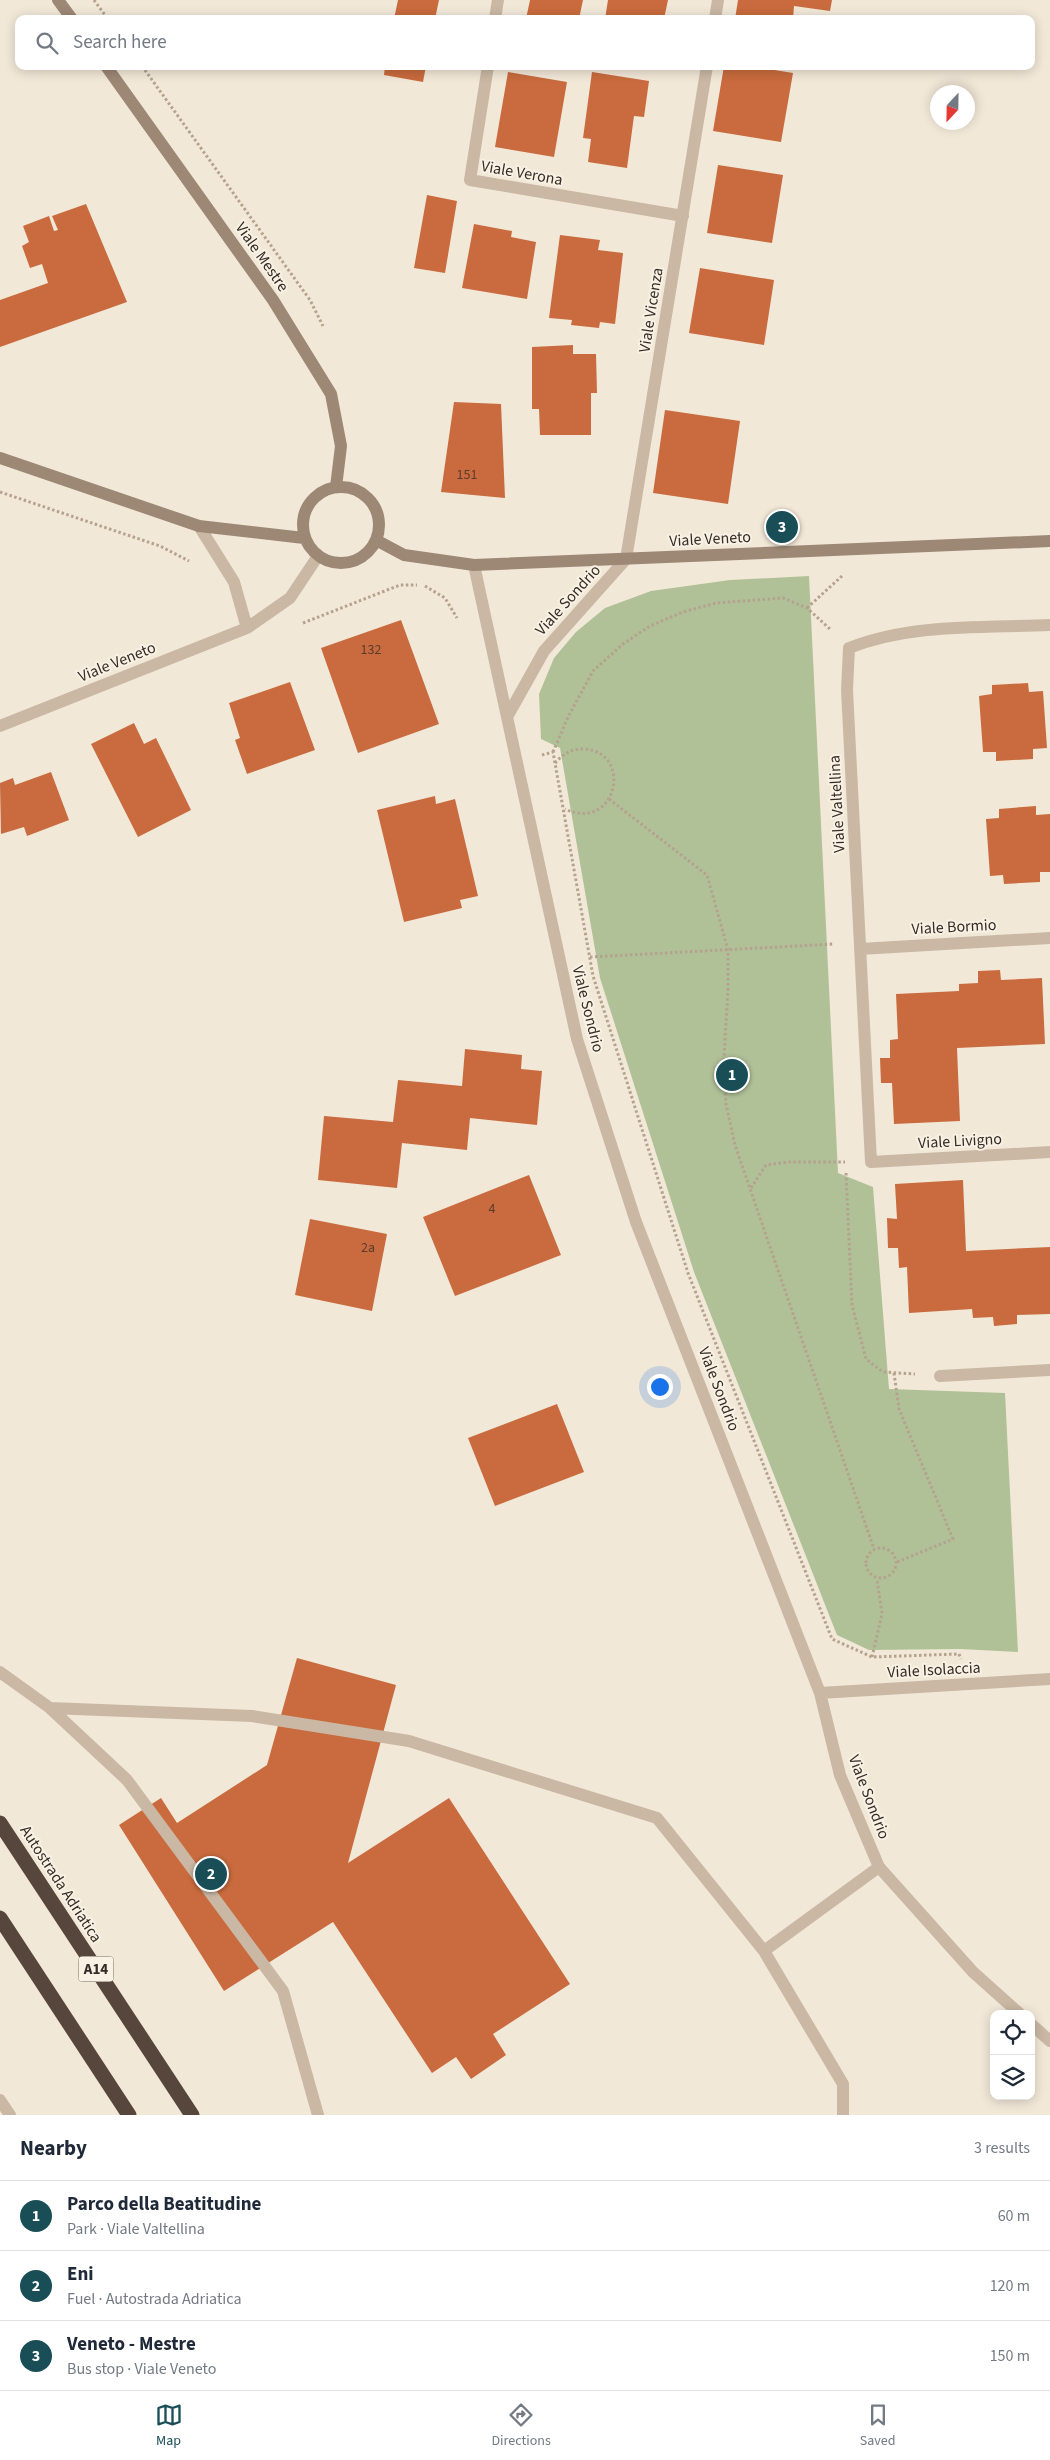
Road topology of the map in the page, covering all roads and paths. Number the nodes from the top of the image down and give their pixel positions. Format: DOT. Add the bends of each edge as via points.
graph roads {
  1 [pos="58,0"];
  2 [pos="94,0"];
  3 [pos="498,0"];
  4 [pos="718,0"];
  5 [pos="69,15"];
  6 [pos="105,15"];
  7 [pos="496,15"];
  8 [pos="716,15"];
  9 [pos="109,70"];
  10 [pos="487,70"];
  11 [pos="707,70"];
  12 [pos="683,216"];
  13 [pos="0,458"];
  14 [pos="336,488"];
  15 [pos="0,492"];
  16 [pos="199,526"];
  17 [pos="304,538"];
  18 [pos="376,540"];
  19 [pos="1050,541"];
  20 [pos="318,556"];
  21 [pos="626,559"];
  22 [pos="192,562"];
  23 [pos="474,565"];
  24 [pos="842,575"];
  25 [pos="807,608"];
  26 [pos="458,620"];
  27 [pos="1050,625"];
  28 [pos="295,626"];
  29 [pos="247,628"];
  30 [pos="849,648"];
  31 [pos="507,717"];
  32 [pos="0,726"];
  33 [pos="553,752"];
  34 [pos="517,761"];
  35 [pos="555,764"];
  36 [pos="610,799"];
  37 [pos="564,808"];
  38 [pos="1050,938"];
  39 [pos="860,946"];
  40 [pos="728,950"];
  41 [pos="590,957"];
  42 [pos="1050,1152"];
  43 [pos="845,1162"];
  44 [pos="871,1162"];
  45 [pos="750,1188"];
  46 [pos="1050,1370"];
  47 [pos="894,1373"];
  48 [pos="940,1376"];
  49 [pos="874,1549"];
  50 [pos="896,1562"];
  51 [pos="877,1579"];
  52 [pos="872,1657"];
  53 [pos="0,1672"];
  54 [pos="1050,1679"];
  55 [pos="968,1684"];
  56 [pos="820,1693"];
  57 [pos="50,1708"];
  58 [pos="0,1823"];
  59 [pos="879,1867"];
  60 [pos="0,1918"];
  61 [pos="764,1951"];
  62 [pos="1016,2010"];
  63 [pos="1035,2028"];
  64 [pos="1050,2041"];
  65 [pos="0,2100"];
  66 [pos="10,2115"];
  67 [pos="130,2115"];
  68 [pos="192,2115"];
  69 [pos="318,2115"];
  70 [pos="843,2115"];
  1 -- 5 [label="main road"];
  2 -- 6 [label="path"];
  3 -- 7 [label="street"];
  4 -- 8 [label="street"];
  9 -- 14 [label="main road, Viale Mestre" via="273,300 330,394 341,446"];
  10 -- 12 [label="street, Viale Verona" via="470,180"];
  11 -- 12 [label="street, Viale Vicenza"];
  12 -- 21 [label="street, Viale Vicenza"];
  13 -- 16 [label="main road"];
  14 -- 17 [label="main road" via="325,490 308,505 303,521"];
  14 -- 18 [label="main road" via="358,491 374,506 379,518"];
  15 -- 22 [label="path" via="160,546"];
  16 -- 17 [label="main road"];
  16 -- 29 [label="street" via="234,582"];
  17 -- 20 [label="main road"];
  18 -- 20 [label="main road" via="366,554 351,562 328,562"];
  18 -- 23 [label="main road, Viale Veneto" via="404,555"];
  19 -- 21 [label="main road, Viale Veneto"];
  20 -- 29 [label="street, Viale Veneto" via="290,598"];
  21 -- 23 [label="main road, Viale Veneto"];
  21 -- 31 [label="street, Viale Sondrio" via="544,651"];
  23 -- 31 [label="street, Viale Sondrio"];
  24 -- 25 [label="path"];
  25 -- 30 [label="path"];
  25 -- 33 [label="path" via="783,598 716,603 682,612 650,626 623,644 593,671"];
  26 -- 28 [label="path" via="445,598 425,586 400,585"];
  27 -- 30 [label="street" via="913,631 873,639"];
  29 -- 32 [label="street, Viale Veneto"];
  30 -- 39 [label="street, Viale Valtellina" via="847,690"];
  31 -- 34 [label="street, Viale Sondrio"];
  33 -- 34 [label="path"];
  33 -- 35 [label="path"];
  34 -- 56 [label="street, Viale Sondrio" via="577,1039 633,1213"];
  35 -- 36 [label="path" via="570,751 591,750 600,754 612,769 614,780"];
  35 -- 37 [label="path"];
  36 -- 37 [label="path" via="594,812 574,813"];
  36 -- 40 [label="path" via="707,875"];
  37 -- 41 [label="path"];
  38 -- 39 [label="street, Viale Bormio"];
  39 -- 40 [label="path"];
  39 -- 44 [label="street, Viale Valtellina"];
  40 -- 41 [label="path"];
  40 -- 45 [label="path" via="724,1056 726,1104 735,1145"];
  41 -- 52 [label="path" via="593,976 688,1273 832,1639"];
  42 -- 44 [label="street, Viale Livigno"];
  43 -- 44 [label="path"];
  43 -- 45 [label="path" via="766,1165"];
  43 -- 47 [label="path" via="852,1305 866,1359 883,1372"];
  45 -- 49 [label="path"];
  46 -- 48 [label="street"];
  47 -- 48 [label="path"];
  47 -- 50 [label="path" via="899,1409 953,1539"];
  49 -- 50 [label="path" via="884,1548 893,1553"];
  49 -- 51 [label="path" via="867,1555 865,1564 868,1573"];
  50 -- 51 [label="path" via="894,1572 886,1578"];
  51 -- 52 [label="path" via="882,1614"];
  52 -- 55 [label="path" via="959,1654"];
  53 -- 57 [label="street"];
  54 -- 55 [label="street, Viale Isolaccia"];
  55 -- 56 [label="street, Viale Isolaccia"];
  56 -- 59 [label="street, Viale Sondrio" via="840,1775"];
  57 -- 61 [label="street" via="252,1716 409,1741 657,1818"];
  57 -- 69 [label="street" via="127,1780 283,1991"];
  58 -- 68 [label="highway, Autostrada Adriatica / A14"];
  59 -- 61 [label="street"];
  59 -- 62 [label="street, Viale Sondrio" via="973,1972"];
  60 -- 67 [label="highway"];
  61 -- 70 [label="street" via="843,2084"];
  63 -- 64 [label="street"];
  65 -- 66 [label="street"];
}
